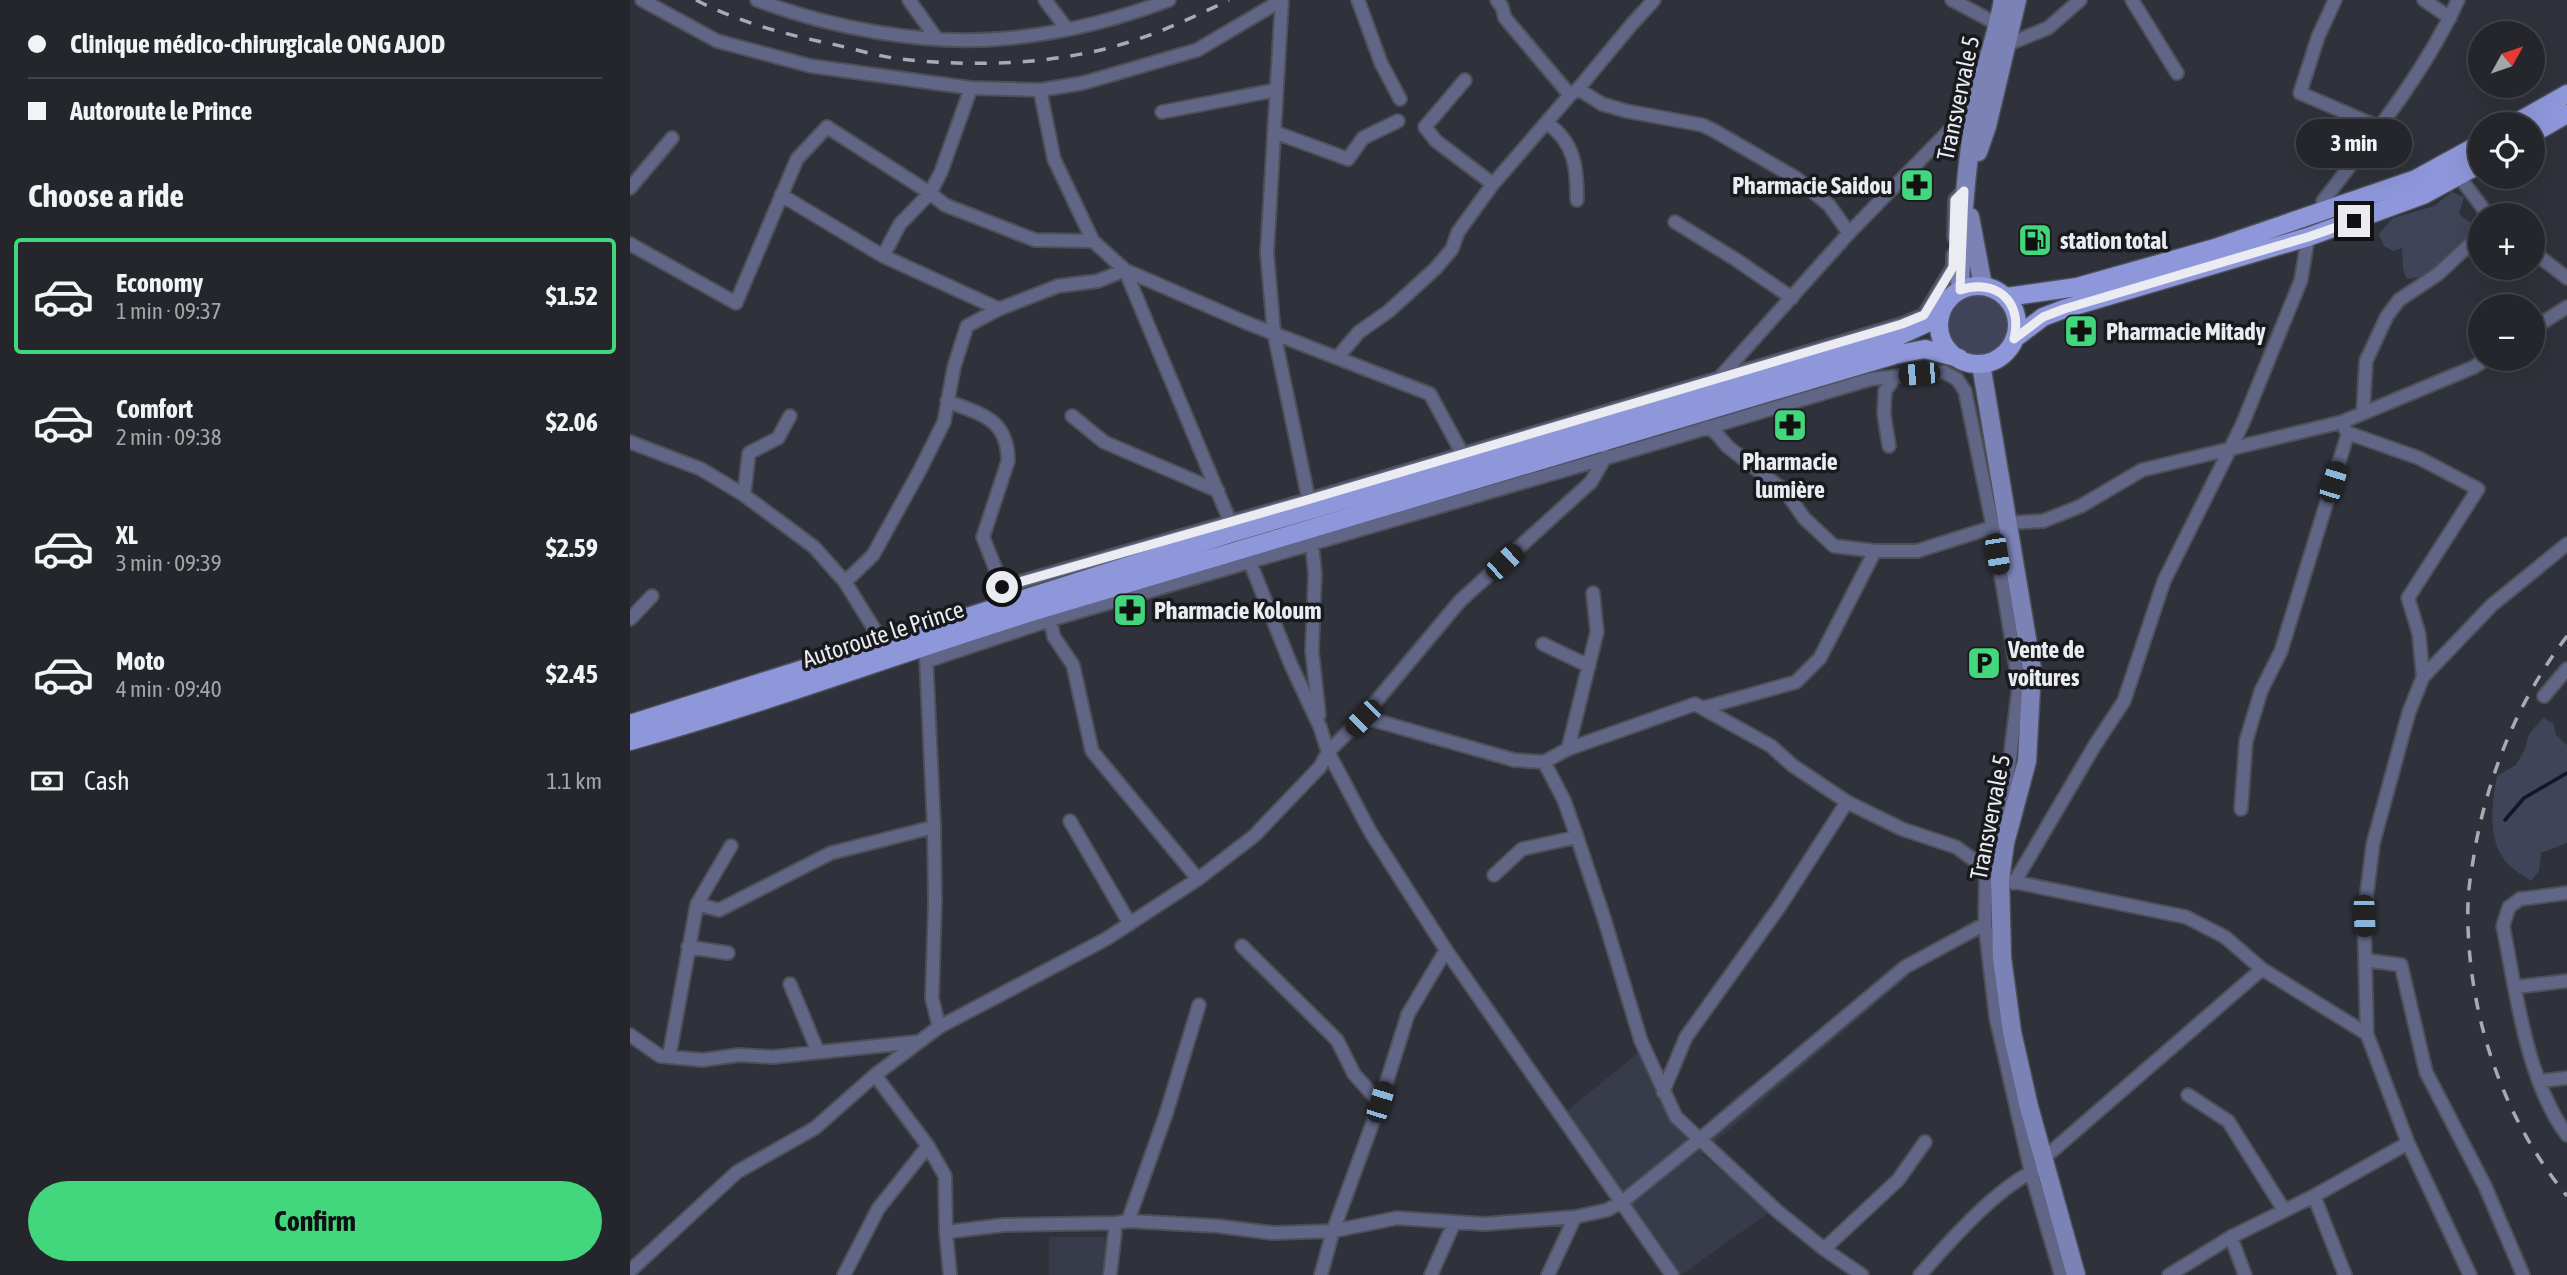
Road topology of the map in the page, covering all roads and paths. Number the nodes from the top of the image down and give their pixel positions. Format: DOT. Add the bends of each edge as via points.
graph roads {
  1 [pos="642,0"];
  2 [pos="757,0"];
  3 [pos="909,0"];
  4 [pos="1045,0"];
  5 [pos="1169,0"];
  6 [pos="1282,0"];
  7 [pos="1358,0"];
  8 [pos="1497,0"];
  9 [pos="1654,0"];
  10 [pos="1952,0"];
  11 [pos="2003,0"];
  12 [pos="2017,0"];
  13 [pos="2080,0"];
  14 [pos="2132,0"];
  15 [pos="2335,0"];
  16 [pos="2424,0"];
  17 [pos="2458,0"];
  18 [pos="1149,3"];
  19 [pos="2450,18"];
  20 [pos="1999,25"];
  21 [pos="1067,29"];
  22 [pos="937,39"];
  23 [pos="2006,45"];
  24 [pos="2177,73"];
  25 [pos="1465,80"];
  26 [pos="971,88"];
  27 [pos="1040,90"];
  28 [pos="1276,90"];
  29 [pos="1574,92"];
  30 [pos="2567,94"];
  31 [pos="1400,99"];
  32 [pos="1978,102"];
  33 [pos="1162,112"];
  34 [pos="2535,112"];
  35 [pos="2567,114"];
  36 [pos="1398,121"];
  37 [pos="1547,123"];
  38 [pos="2379,127"];
  39 [pos="2545,127"];
  40 [pos="1273,132"];
  41 [pos="672,138"];
  42 [pos="2468,151"];
  43 [pos="2468,170"];
  44 [pos="2458,175"];
  45 [pos="1493,184"];
  46 [pos="630,188"];
  47 [pos="1964,191"];
  48 [pos="930,193"];
  49 [pos="781,195"];
  50 [pos="1577,200"];
  51 [pos="2479,203"];
  52 [pos="2324,209"];
  53 [pos="1675,222"];
  54 [pos="1849,233"];
  55 [pos="2308,237"];
  56 [pos="1093,241"];
  57 [pos="630,244"];
  58 [pos="2468,246"];
  59 [pos="883,256"];
  60 [pos="2545,261"];
  61 [pos="1125,270"];
  62 [pos="2567,278"];
  63 [pos="1983,286"];
  64 [pos="1960,290"];
  65 [pos="2006,297"];
  66 [pos="1792,298"];
  67 [pos="2567,307"];
  68 [pos="999,309"];
  69 [pos="1940,317"];
  70 [pos="2545,321"];
  71 [pos="1274,333"];
  72 [pos="2014,339"];
  73 [pos="1861,342"];
  74 [pos="1337,358"];
  75 [pos="1959,358"];
  76 [pos="1981,363"];
  77 [pos="2468,369"];
  78 [pos="1721,376"];
  79 [pos="1895,377"];
  80 [pos="1772,400"];
  81 [pos="947,401"];
  82 [pos="2363,414"];
  83 [pos="790,416"];
  84 [pos="1072,416"];
  85 [pos="1708,427"];
  86 [pos="2345,428"];
  87 [pos="630,442"];
  88 [pos="1889,446"];
  89 [pos="2229,449"];
  90 [pos="1605,450"];
  91 [pos="1462,453"];
  92 [pos="1218,491"];
  93 [pos="744,495"];
  94 [pos="1310,520"];
  95 [pos="2000,525"];
  96 [pos="1240,541"];
  97 [pos="2567,544"];
  98 [pos="1875,551"];
  99 [pos="845,582"];
  100 [pos="1593,593"];
  101 [pos="1006,595"];
  102 [pos="652,596"];
  103 [pos="630,619"];
  104 [pos="1050,620"];
  105 [pos="886,641"];
  106 [pos="1543,644"];
  107 [pos="926,653"];
  108 [pos="1588,666"];
  109 [pos="2567,669"];
  110 [pos="2423,677"];
  111 [pos="2544,696"];
  112 [pos="1703,708"];
  113 [pos="1363,718"];
  114 [pos="630,724"];
  115 [pos="1320,727"];
  116 [pos="630,741"];
  117 [pos="1567,749"];
  118 [pos="1328,752"];
  119 [pos="1544,762"];
  120 [pos="1847,802"];
  121 [pos="2241,809"];
  122 [pos="1070,821"];
  123 [pos="934,827"];
  124 [pos="1577,837"];
  125 [pos="731,846"];
  126 [pos="1494,875"];
  127 [pos="2000,877"];
  128 [pos="1198,879"];
  129 [pos="2567,893"];
  130 [pos="697,904"];
  131 [pos="1130,924"];
  132 [pos="1985,924"];
  133 [pos="1242,946"];
  134 [pos="688,947"];
  135 [pos="1446,950"];
  136 [pos="728,953"];
  137 [pos="2365,960"];
  138 [pos="2262,969"];
  139 [pos="2567,981"];
  140 [pos="790,984"];
  141 [pos="2515,986"];
  142 [pos="1199,1004"];
  143 [pos="939,1027"];
  144 [pos="2367,1034"];
  145 [pos="630,1035"];
  146 [pos="918,1041"];
  147 [pos="818,1052"];
  148 [pos="669,1057"];
  149 [pos="875,1075"];
  150 [pos="2567,1078"];
  151 [pos="2540,1081"];
  152 [pos="1663,1092"];
  153 [pos="2188,1095"];
  154 [pos="1380,1102"];
  155 [pos="2567,1135"];
  156 [pos="1700,1139"];
  157 [pos="1925,1142"];
  158 [pos="2408,1143"];
  159 [pos="928,1146"];
  160 [pos="2040,1166"];
  161 [pos="2315,1196"];
  162 [pos="1622,1202"];
  163 [pos="2284,1210"];
  164 [pos="1575,1217"];
  165 [pos="1122,1222"];
  166 [pos="1454,1223"];
  167 [pos="1333,1231"];
  168 [pos="946,1232"];
  169 [pos="2231,1237"];
  170 [pos="1824,1249"];
  171 [pos="630,1271"];
  172 [pos="844,1275"];
  173 [pos="950,1275"];
  174 [pos="1110,1275"];
  175 [pos="1321,1275"];
  176 [pos="1431,1275"];
  177 [pos="1548,1275"];
  178 [pos="1672,1275"];
  179 [pos="1862,1275"];
  180 [pos="1920,1275"];
  181 [pos="2061,1275"];
  182 [pos="2076,1275"];
  183 [pos="2169,1275"];
  184 [pos="2245,1275"];
  185 [pos="2345,1275"];
  186 [pos="2470,1275"];
  187 [pos="2523,1275"];
  1 -- 26 [label="street" via="727,44 811,66"];
  2 -- 22 [label="street" via="845,27"];
  3 -- 22 [label="street"];
  4 -- 21 [label="street"];
  5 -- 18 [label="street"];
  6 -- 27 [label="street" via="1196,50 1083,83"];
  6 -- 28 [label="street"];
  7 -- 31 [label="street"];
  8 -- 29 [label="street" via="1505,18"];
  9 -- 29 [label="street"];
  10 -- 20 [label="street"];
  11 -- 20 [label="main road, Transvervale 5"];
  12 -- 23 [label="main road, Transvervale 5"];
  13 -- 23 [label="street" via="2048,27"];
  14 -- 24 [label="street"];
  15 -- 38 [label="street" via="2300,93"];
  16 -- 19 [label="street"];
  17 -- 19 [label="street"];
  18 -- 21 [label="street"];
  19 -- 38 [label="street" via="2416,77"];
  20 -- 32 [label="main road, Transvervale 5"];
  21 -- 22 [label="street" via="997,40"];
  23 -- 63 [label="main road, Transvervale 5" via="1974,165 1969,214"];
  25 -- 45 [label="street" via="1425,127 1436,141"];
  26 -- 27 [label="street"];
  26 -- 48 [label="street"];
  27 -- 56 [label="street" via="1054,159"];
  28 -- 33 [label="street"];
  28 -- 40 [label="street"];
  29 -- 37 [label="street"];
  29 -- 54 [label="street" via="1626,111 1713,130 1796,178 1829,205"];
  30 -- 34 [label="main road"];
  32 -- 47 [label="main road, Transvervale 5"];
  32 -- 54 [label="street"];
  35 -- 39 [label="main road"];
  36 -- 40 [label="street" via="1363,138 1349,159"];
  37 -- 45 [label="street"];
  37 -- 50 [label="street" via="1561,133 1576,163"];
  38 -- 52 [label="street" via="2323,201"];
  40 -- 71 [label="street" via="1267,253"];
  41 -- 46 [label="street"];
  42 -- 52 [label="main road" via="2416,179"];
  43 -- 44 [label="main road"];
  44 -- 51 [label="street"];
  44 -- 55 [label="main road" via="2423,195"];
  45 -- 74 [label="street" via="1436,268 1359,332"];
  47 -- 64 [label="main road, Transvervale 5"];
  47 -- 73 [label="street" via="1955,200 1953,267 1924,315"];
  48 -- 49 [label="street" via="827,127 797,159"];
  48 -- 56 [label="street" via="945,205 1035,240"];
  48 -- 59 [label="street" via="900,225"];
  49 -- 57 [label="street" via="736,303"];
  49 -- 59 [label="street"];
  52 -- 65 [label="main road" via="2215,248 2077,287"];
  53 -- 66 [label="street"];
  54 -- 66 [label="street"];
  55 -- 72 [label="main road" via="2064,309 2043,317"];
  55 -- 89 [label="street" via="2301,280"];
  56 -- 61 [label="street"];
  58 -- 82 [label="street" via="2438,274 2399,300 2387,316 2367,361"];
  59 -- 68 [label="street"];
  60 -- 62 [label="street"];
  61 -- 68 [label="street" via="1098,281 1058,286"];
  61 -- 71 [label="street"];
  61 -- 92 [label="street"];
  63 -- 64 [label="main road"];
  63 -- 65 [label="main road"];
  64 -- 69 [label="main road"];
  65 -- 72 [label="main road" via="2016,317"];
  66 -- 78 [label="street"];
  67 -- 70 [label="street"];
  68 -- 81 [label="street" via="967,326"];
  69 -- 73 [label="main road, Autoroute le Prince" via="1890,340"];
  69 -- 75 [label="main road" via="1943,341"];
  71 -- 74 [label="street"];
  71 -- 94 [label="street"];
  72 -- 76 [label="main road" via="2001,356"];
  73 -- 78 [label="street"];
  73 -- 94 [label="main road, Autoroute le Prince"];
  74 -- 91 [label="street" via="1430,394"];
  75 -- 76 [label="main road"];
  75 -- 80 [label="main road, Autoroute le Prince" via="1925,349 1894,355"];
  76 -- 95 [label="main road, Transvervale 5"];
  77 -- 82 [label="street"];
  78 -- 91 [label="street"];
  79 -- 80 [label="street"];
  79 -- 88 [label="street" via="1885,391"];
  79 -- 95 [label="street" via="1944,372 1957,379 1965,391"];
  80 -- 85 [label="street"];
  80 -- 90 [label="main road, Autoroute le Prince"];
  81 -- 99 [label="street" via="944,422 873,555"];
  81 -- 101 [label="street" via="990,418 1000,428 1008,450 983,537"];
  82 -- 86 [label="street"];
  83 -- 93 [label="street" via="778,438 749,453"];
  84 -- 92 [label="street" via="1104,442"];
  85 -- 90 [label="street"];
  85 -- 98 [label="street" via="1786,492 1804,518 1834,546"];
  86 -- 89 [label="street"];
  86 -- 110 [label="street" via="2419,458 2478,489 2407,598 2419,634"];
  86 -- 121 [label="street" via="2281,650 2261,691 2245,741"];
  87 -- 93 [label="street" via="701,469"];
  89 -- 95 [label="street" via="2142,470 2081,506 2043,521"];
  89 -- 127 [label="street" via="2164,581 2124,701"];
  90 -- 94 [label="main road, Autoroute le Prince"];
  90 -- 113 [label="street" via="1591,482 1460,601"];
  91 -- 94 [label="street"];
  92 -- 96 [label="street"];
  93 -- 99 [label="street" via="814,547"];
  94 -- 96 [label="main road, Autoroute le Prince"];
  94 -- 96 [label="street"];
  94 -- 115 [label="street" via="1315,574 1312,651"];
  95 -- 98 [label="street" via="1917,551"];
  95 -- 127 [label="main road, Transvervale 5" via="2032,669 2027,761"];
  96 -- 101 [label="main road, Autoroute le Prince"];
  96 -- 104 [label="street"];
  96 -- 107 [label="main road, Autoroute le Prince"];
  96 -- 115 [label="street"];
  97 -- 110 [label="street" via="2492,605"];
  98 -- 112 [label="street" via="1819,658 1796,681"];
  99 -- 105 [label="street"];
  100 -- 108 [label="street" via="1597,632"];
  101 -- 105 [label="main road, Autoroute le Prince"];
  102 -- 103 [label="street"];
  104 -- 107 [label="street"];
  104 -- 128 [label="street" via="1054,637 1073,665 1092,751"];
  105 -- 114 [label="main road, Autoroute le Prince"];
  106 -- 108 [label="street"];
  107 -- 116 [label="main road, Autoroute le Prince"];
  107 -- 123 [label="street"];
  108 -- 117 [label="street"];
  109 -- 111 [label="street"];
  110 -- 137 [label="street" via="2373,844 2364,916"];
  112 -- 117 [label="street" via="1695,704"];
  112 -- 120 [label="street" via="1771,746"];
  113 -- 118 [label="street"];
  113 -- 119 [label="street" via="1514,760"];
  115 -- 118 [label="street"];
  117 -- 119 [label="street"];
  118 -- 128 [label="street" via="1320,767 1255,836"];
  118 -- 135 [label="street" via="1371,833"];
  119 -- 124 [label="street"];
  120 -- 127 [label="street" via="1902,829 1956,847"];
  120 -- 152 [label="street" via="1686,1037"];
  122 -- 131 [label="street"];
  123 -- 130 [label="street" via="831,853 719,911"];
  123 -- 143 [label="street" via="932,998"];
  124 -- 126 [label="street" via="1522,849"];
  124 -- 152 [label="street" via="1640,1041"];
  125 -- 130 [label="street"];
  127 -- 132 [label="street"];
  127 -- 138 [label="street" via="2186,917 2225,937"];
  127 -- 160 [label="main road, Transvervale 5" via="2002,958 2012,1032"];
  128 -- 131 [label="street"];
  129 -- 141 [label="street" via="2520,899 2509,907 2503,926"];
  130 -- 134 [label="street"];
  131 -- 143 [label="street"];
  132 -- 156 [label="street" via="1905,967"];
  132 -- 160 [label="street" via="1996,1018"];
  133 -- 154 [label="street" via="1337,1040 1354,1074"];
  134 -- 136 [label="street"];
  134 -- 148 [label="street"];
  135 -- 154 [label="street" via="1408,1014"];
  135 -- 162 [label="street"];
  137 -- 144 [label="street"];
  137 -- 187 [label="street" via="2401,965 2426,1072 2485,1186"];
  138 -- 144 [label="street"];
  138 -- 160 [label="street"];
  139 -- 141 [label="street"];
  140 -- 147 [label="street"];
  141 -- 151 [label="street"];
  142 -- 165 [label="street" via="1166,1114"];
  143 -- 146 [label="street"];
  144 -- 158 [label="street"];
  145 -- 148 [label="street" via="660,1056"];
  146 -- 147 [label="street"];
  146 -- 149 [label="street"];
  147 -- 148 [label="street" via="702,1060"];
  149 -- 159 [label="street"];
  149 -- 171 [label="street" via="815,1128 737,1172"];
  150 -- 151 [label="street"];
  151 -- 155 [label="street"];
  152 -- 156 [label="street" via="1676,1117"];
  153 -- 163 [label="street" via="2228,1121"];
  154 -- 167 [label="street"];
  156 -- 162 [label="street"];
  156 -- 170 [label="street"];
  157 -- 170 [label="street" via="1898,1180"];
  158 -- 161 [label="street"];
  158 -- 186 [label="street"];
  159 -- 168 [label="street" via="945,1176"];
  159 -- 172 [label="street" via="878,1209"];
  160 -- 180 [label="street" via="1997,1197"];
  160 -- 181 [label="street"];
  160 -- 182 [label="main road, Transvervale 5"];
  161 -- 163 [label="street"];
  161 -- 185 [label="street"];
  162 -- 164 [label="street"];
  162 -- 178 [label="street"];
  163 -- 169 [label="street"];
  164 -- 166 [label="street"];
  164 -- 177 [label="street"];
  165 -- 167 [label="street" via="1273,1233"];
  165 -- 168 [label="street" via="1004,1225"];
  165 -- 174 [label="street"];
  166 -- 167 [label="street" via="1398,1218"];
  166 -- 176 [label="street"];
  167 -- 175 [label="street"];
  168 -- 173 [label="street"];
  169 -- 183 [label="street"];
  169 -- 184 [label="street"];
  170 -- 179 [label="street"];
}
